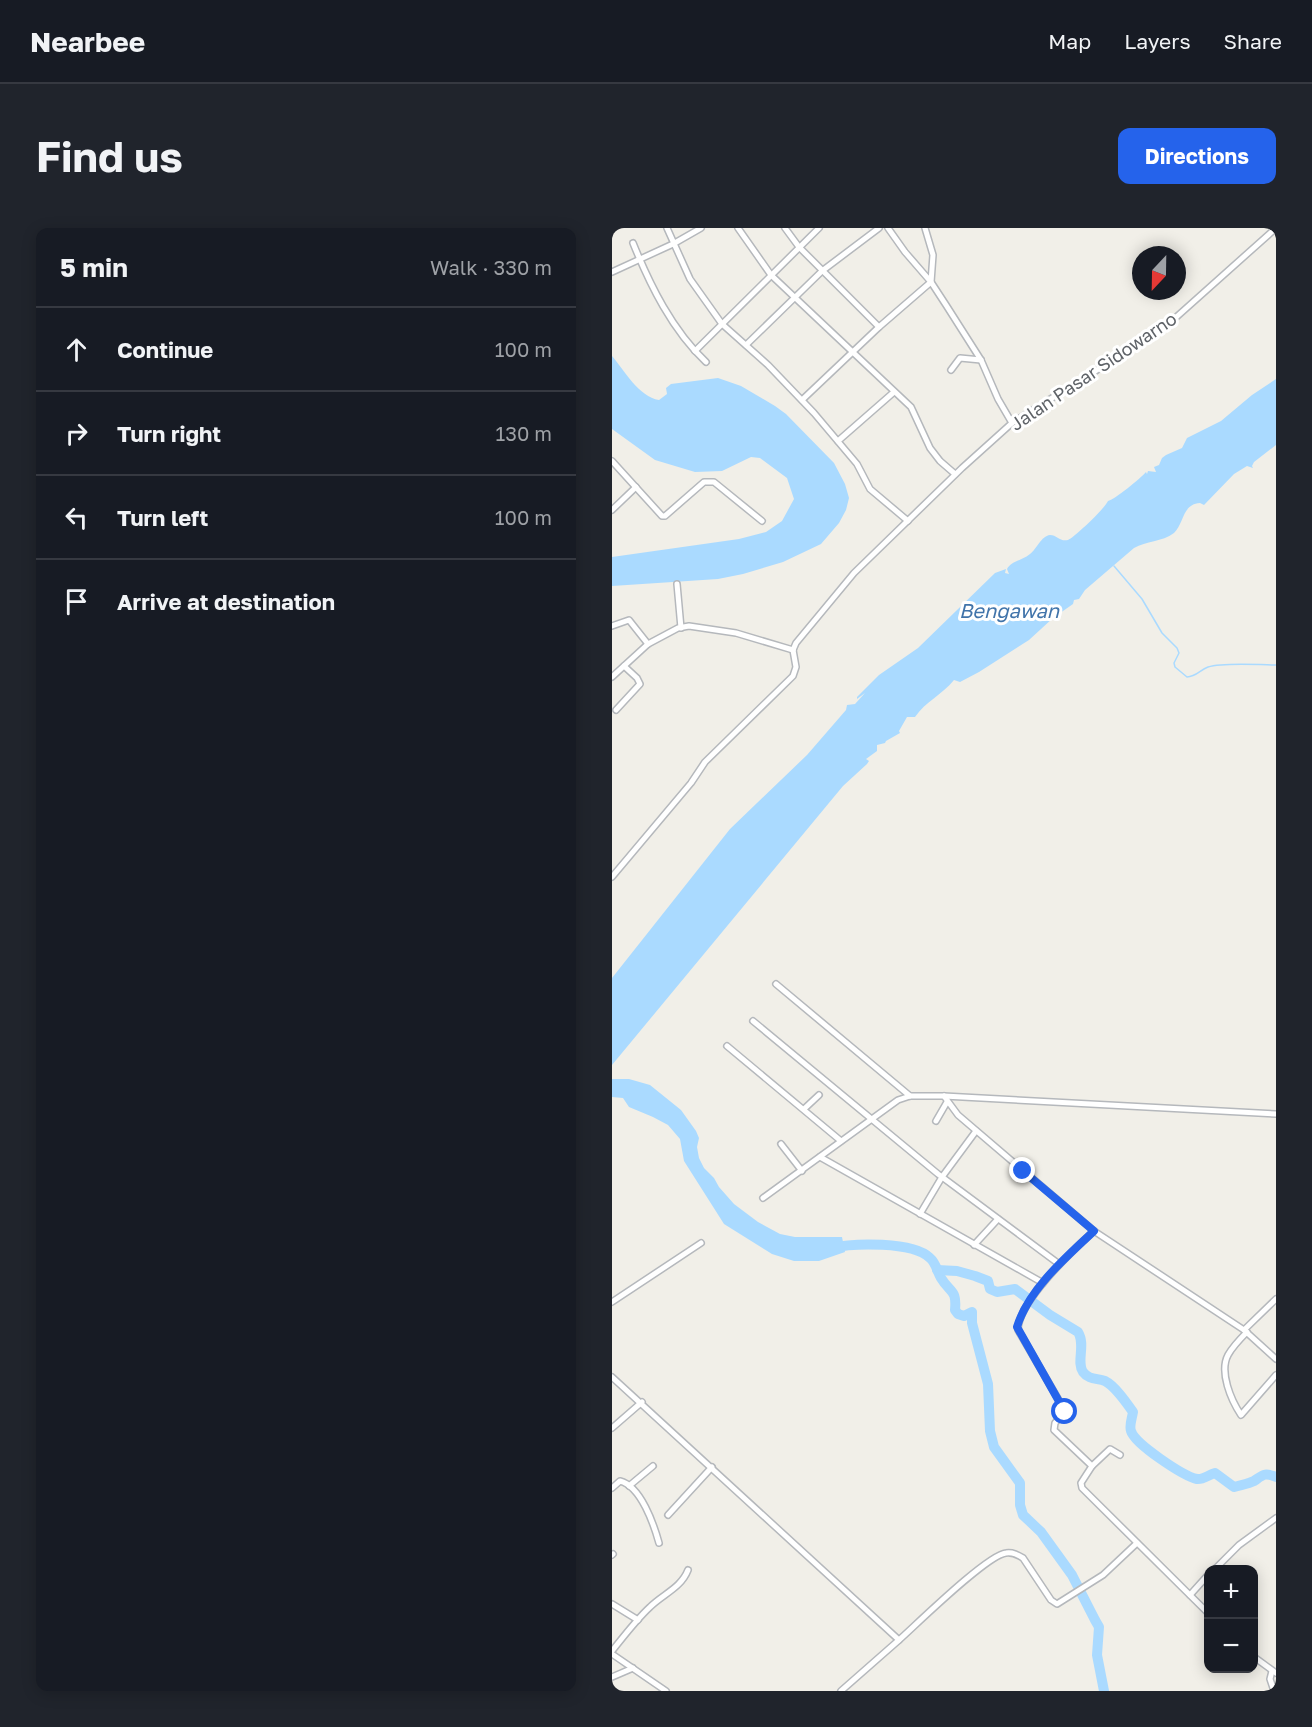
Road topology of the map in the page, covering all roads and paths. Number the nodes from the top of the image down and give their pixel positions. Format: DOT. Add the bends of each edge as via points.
graph roads {
  1 [pos="667,228"];
  2 [pos="701,228"];
  3 [pos="738,228"];
  4 [pos="785,228"];
  5 [pos="819,228"];
  6 [pos="879,228"];
  7 [pos="888,228"];
  8 [pos="925,228"];
  9 [pos="1276,228"];
  10 [pos="633,243"];
  11 [pos="673,244"];
  12 [pos="800,248"];
  13 [pos="639,259"];
  14 [pos="822,271"];
  15 [pos="612,272"];
  16 [pos="771,275"];
  17 [pos="931,282"];
  18 [pos="796,298"];
  19 [pos="722,324"];
  20 [pos="879,327"];
  21 [pos="746,345"];
  22 [pos="695,351"];
  23 [pos="851,353"];
  24 [pos="981,360"];
  25 [pos="705,362"];
  26 [pos="951,370"];
  27 [pos="894,392"];
  28 [pos="802,400"];
  29 [pos="1012,423"];
  30 [pos="838,441"];
  31 [pos="612,461"];
  32 [pos="955,474"];
  33 [pos="636,487"];
  34 [pos="612,510"];
  35 [pos="762,521"];
  36 [pos="908,521"];
  37 [pos="677,584"];
  38 [pos="612,626"];
  39 [pos="681,628"];
  40 [pos="648,644"];
  41 [pos="792,650"];
  42 [pos="624,666"];
  43 [pos="612,677"];
  44 [pos="616,710"];
  45 [pos="612,878"];
  46 [pos="776,984"];
  47 [pos="753,1021"];
  48 [pos="727,1046"];
  49 [pos="819,1095"];
  50 [pos="910,1096"];
  51 [pos="946,1099"];
  52 [pos="804,1109"];
  53 [pos="1276,1114"];
  54 [pos="871,1119"];
  55 [pos="936,1121"];
  56 [pos="976,1131"];
  57 [pos="841,1141"];
  58 [pos="781,1144"];
  59 [pos="820,1157"];
  60 [pos="802,1170"];
  61 [pos="942,1177"];
  62 [pos="763,1198"];
  63 [pos="920,1214"];
  64 [pos="998,1219"];
  65 [pos="1094,1231"];
  66 [pos="701,1243"];
  67 [pos="974,1245"];
  68 [pos="1059,1264"];
  69 [pos="1043,1283"];
  70 [pos="1276,1299"];
  71 [pos="612,1302"];
  72 [pos="1246,1331"];
  73 [pos="1276,1359"];
  74 [pos="1276,1375"];
  75 [pos="612,1377"];
  76 [pos="642,1402"];
  77 [pos="612,1428"];
  78 [pos="1119,1455"];
  79 [pos="653,1466"];
  80 [pos="1092,1466"];
  81 [pos="712,1467"];
  82 [pos="629,1486"];
  83 [pos="612,1488"];
  84 [pos="668,1515"];
  85 [pos="1276,1518"];
  86 [pos="659,1543"];
  87 [pos="1137,1543"];
  88 [pos="1218,1565"];
  89 [pos="688,1570"];
  90 [pos="1204,1580"];
  91 [pos="1190,1595"];
  92 [pos="612,1604"];
  93 [pos="1204,1608"];
  94 [pos="638,1620"];
  95 [pos="899,1640"];
  96 [pos="612,1652"];
  97 [pos="1258,1660"];
  98 [pos="633,1668"];
  99 [pos="1274,1672"];
  100 [pos="612,1677"];
  101 [pos="1272,1688"];
  102 [pos="666,1691"];
  103 [pos="841,1691"];
  104 [pos="1265,1691"];
  1 -- 11 [label="street"];
  2 -- 11 [label="street"];
  3 -- 16 [label="street"];
  4 -- 12 [label="street"];
  5 -- 12 [label="street"];
  6 -- 14 [label="street"];
  7 -- 17 [label="street"];
  8 -- 17 [label="street" via="933,255"];
  9 -- 29 [label="street, Jalan Pasar Sidowarno" via="1173,320"];
  10 -- 13 [label="street"];
  11 -- 13 [label="street"];
  11 -- 19 [label="street" via="690,279"];
  12 -- 14 [label="street"];
  12 -- 16 [label="street"];
  13 -- 15 [label="street"];
  13 -- 22 [label="street" via="660,300"];
  14 -- 18 [label="street"];
  14 -- 20 [label="street"];
  16 -- 18 [label="street"];
  16 -- 19 [label="street"];
  17 -- 20 [label="street"];
  17 -- 24 [label="street"];
  18 -- 21 [label="street"];
  18 -- 23 [label="street"];
  19 -- 21 [label="street"];
  19 -- 22 [label="street"];
  20 -- 23 [label="street"];
  21 -- 28 [label="street"];
  22 -- 25 [label="street"];
  23 -- 27 [label="street"];
  23 -- 28 [label="street"];
  24 -- 26 [label="street" via="960,358"];
  24 -- 29 [label="street"];
  27 -- 30 [label="street"];
  27 -- 32 [label="street" via="910,407 940,461"];
  28 -- 30 [label="street"];
  29 -- 32 [label="street, Jalan Pasar Sidowarno"];
  30 -- 36 [label="street" via="857,464 870,489"];
  31 -- 33 [label="street"];
  32 -- 36 [label="street, Jalan Pasar Sidowarno"];
  33 -- 34 [label="street"];
  33 -- 35 [label="street" via="659,515 665,516 704,482 714,482"];
  36 -- 41 [label="street, Jalan Pasar Sidowarno" via="854,573"];
  37 -- 39 [label="street"];
  38 -- 40 [label="street" via="629,621"];
  39 -- 40 [label="street"];
  39 -- 41 [label="street" via="723,630"];
  40 -- 42 [label="street"];
  41 -- 45 [label="street" via="796,668 793,676 705,762"];
  42 -- 43 [label="street"];
  42 -- 44 [label="street" via="640,684"];
  46 -- 50 [label="street"];
  47 -- 54 [label="street"];
  48 -- 52 [label="street"];
  49 -- 52 [label="street"];
  50 -- 51 [label="street"];
  50 -- 54 [label="street"];
  51 -- 53 [label="street"];
  51 -- 55 [label="street"];
  51 -- 56 [label="street"];
  52 -- 57 [label="street"];
  54 -- 57 [label="street"];
  54 -- 61 [label="street"];
  56 -- 61 [label="street"];
  56 -- 65 [label="street"];
  57 -- 59 [label="street"];
  58 -- 60 [label="street"];
  59 -- 60 [label="street"];
  59 -- 63 [label="street"];
  60 -- 62 [label="street"];
  61 -- 63 [label="street"];
  61 -- 64 [label="street"];
  63 -- 67 [label="street"];
  64 -- 67 [label="street"];
  64 -- 68 [label="street"];
  65 -- 68 [label="street"];
  65 -- 72 [label="street"];
  66 -- 71 [label="street"];
  67 -- 69 [label="street"];
  68 -- 69 [label="street"];
  69 -- 80 [label="street" via="1020,1319 1018,1330 1064,1409 1054,1430"];
  70 -- 72 [label="street"];
  72 -- 73 [label="street"];
  72 -- 74 [label="street" via="1225,1364 1228,1386 1241,1415"];
  75 -- 76 [label="street"];
  76 -- 77 [label="street"];
  76 -- 81 [label="street"];
  78 -- 80 [label="street" via="1110,1449"];
  79 -- 82 [label="street"];
  80 -- 87 [label="street" via="1082,1488"];
  81 -- 84 [label="street"];
  81 -- 95 [label="street"];
  82 -- 83 [label="street" via="620,1481"];
  82 -- 86 [label="street" via="652,1519"];
  85 -- 88 [label="street"];
  87 -- 91 [label="street"];
  87 -- 95 [label="street" via="1103,1575 1060,1604 1054,1603 1023,1558 1005,1552 970,1576"];
  89 -- 94 [label="street" via="676,1588"];
  90 -- 91 [label="street"];
  91 -- 93 [label="street"];
  92 -- 94 [label="street"];
  94 -- 96 [label="street"];
  95 -- 103 [label="street"];
  96 -- 98 [label="street"];
  97 -- 99 [label="street"];
  98 -- 100 [label="street"];
  98 -- 102 [label="street"];
  99 -- 101 [label="street"];
  101 -- 104 [label="street"];
}
